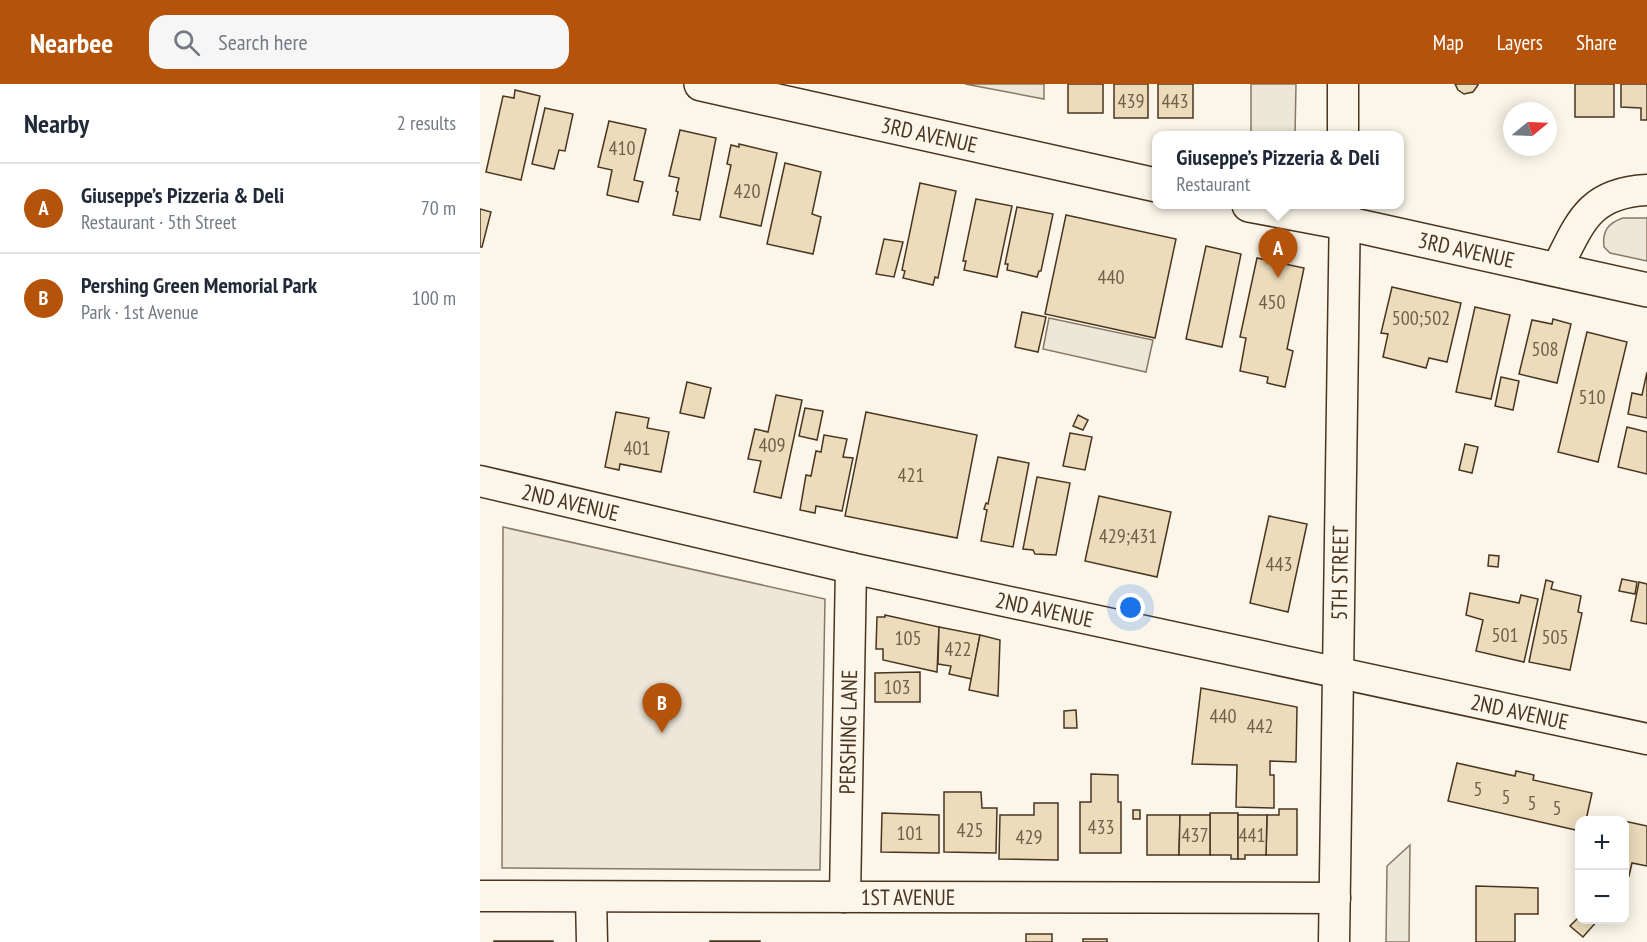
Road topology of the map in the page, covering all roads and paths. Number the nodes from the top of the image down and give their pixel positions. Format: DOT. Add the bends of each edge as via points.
graph roads {
  1 [pos="701,84"];
  2 [pos="1343,84"];
  3 [pos="1343,131"];
  4 [pos="1152,184"];
  5 [pos="1647,190"];
  6 [pos="1297,209"];
  7 [pos="1345,214"];
  8 [pos="1557,270"];
  9 [pos="1647,290"];
  10 [pos="480,481"];
  11 [pos="851,568"];
  12 [pos="1337,673"];
  13 [pos="1647,739"];
  14 [pos="480,896"];
  15 [pos="591,897"];
  16 [pos="844,897"];
  17 [pos="1335,898"];
  18 [pos="592,942"];
  19 [pos="1334,942"];
  1 -- 4 [label="main road, 3RD AVENUE"];
  2 -- 3 [label="street"];
  5 -- 8 [label="street" via="1613,196 1590,211"];
  6 -- 7 [label="main road, 3RD AVENUE"];
  7 -- 8 [label="main road, 3RD AVENUE"];
  7 -- 12 [label="street, 5TH STREET"];
  8 -- 9 [label="main road, 3RD AVENUE"];
  10 -- 11 [label="street, 2ND AVENUE"];
  11 -- 12 [label="street, 2ND AVENUE"];
  11 -- 16 [label="street, PERSHING LANE"];
  12 -- 13 [label="street, 2ND AVENUE"];
  12 -- 17 [label="street, 5TH STREET"];
  14 -- 15 [label="street, 1ST AVENUE"];
  15 -- 16 [label="street, 1ST AVENUE"];
  15 -- 18 [label="street"];
  16 -- 17 [label="street, 1ST AVENUE"];
  17 -- 19 [label="street, 5TH STREET"];
}
